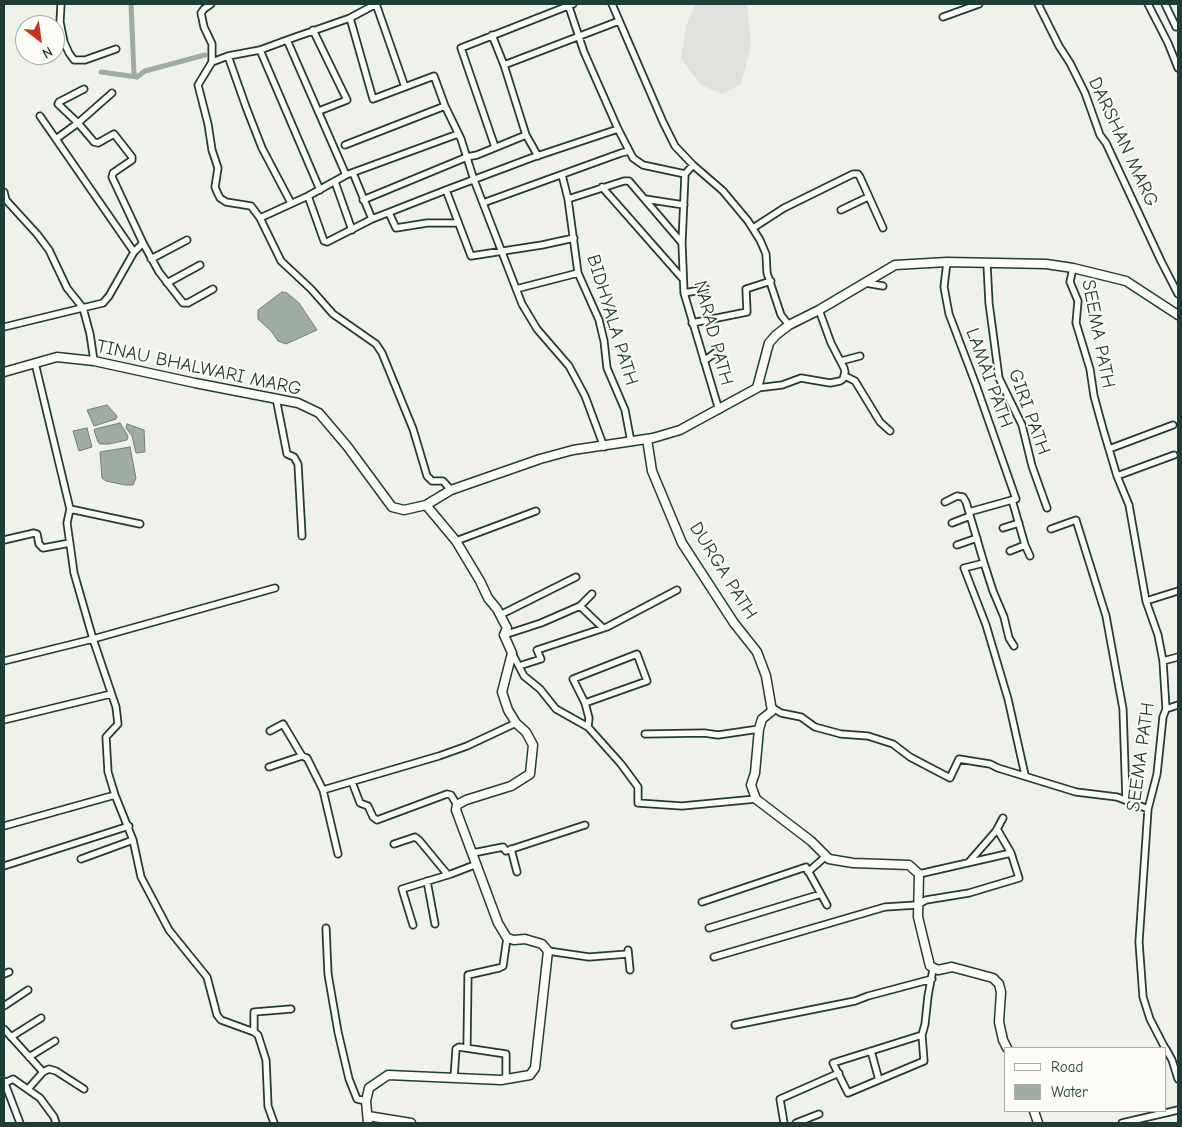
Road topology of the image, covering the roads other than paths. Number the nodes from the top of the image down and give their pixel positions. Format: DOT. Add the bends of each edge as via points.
graph roads {
  1 [pos="61,4"];
  2 [pos="211,4"];
  3 [pos="376,4"];
  4 [pos="570,4"];
  5 [pos="612,4"];
  6 [pos="979,4"];
  7 [pos="1038,4"];
  8 [pos="1148,4"];
  9 [pos="1165,4"];
  10 [pos="943,17"];
  11 [pos="350,18"];
  12 [pos="619,21"];
  13 [pos="1176,26"];
  14 [pos="313,30"];
  15 [pos="492,36"];
  16 [pos="578,36"];
  17 [pos="287,40"];
  18 [pos="116,49"];
  19 [pos="260,50"];
  20 [pos="228,56"];
  21 [pos="212,62"];
  22 [pos="504,65"];
  23 [pos="1178,68"];
  24 [pos="405,87"];
  25 [pos="84,89"];
  26 [pos="112,93"];
  27 [pos="445,106"];
  28 [pos="319,112"];
  29 [pos="40,116"];
  30 [pos="78,123"];
  31 [pos="618,129"];
  32 [pos="458,134"];
  33 [pos="526,135"];
  34 [pos="56,138"];
  35 [pos="345,145"];
  36 [pos="495,147"];
  37 [pos="629,151"];
  38 [pos="538,156"];
  39 [pos="467,157"];
  40 [pos="693,165"];
  41 [pos="353,173"];
  42 [pos="685,174"];
  43 [pos="346,175"];
  44 [pos="562,175"];
  45 [pos="474,180"];
  46 [pos="334,182"];
  47 [pos="602,188"];
  48 [pos="320,190"];
  49 [pos="446,190"];
  50 [pos="4,192"];
  51 [pos="308,196"];
  52 [pos="868,197"];
  53 [pos="568,199"];
  54 [pos="645,199"];
  55 [pos="5,200"];
  56 [pos="363,200"];
  57 [pos="291,203"];
  58 [pos="483,204"];
  59 [pos="684,205"];
  60 [pos="840,210"];
  61 [pos="389,213"];
  62 [pos="260,218"];
  63 [pos="372,219"];
  64 [pos="458,223"];
  65 [pos="753,228"];
  66 [pos="883,228"];
  67 [pos="352,230"];
  68 [pos="574,238"];
  69 [pos="187,240"];
  70 [pos="142,243"];
  71 [pos="682,243"];
  72 [pos="134,252"];
  73 [pos="503,252"];
  74 [pos="151,259"];
  75 [pos="947,262"];
  76 [pos="987,264"];
  77 [pos="200,265"];
  78 [pos="1073,268"];
  79 [pos="578,273"];
  80 [pos="682,279"];
  81 [pos="771,281"];
  82 [pos="167,283"];
  83 [pos="866,283"];
  84 [pos="883,286"];
  85 [pos="213,289"];
  86 [pos="516,289"];
  87 [pos="706,289"];
  88 [pos="684,293"];
  89 [pos="1178,294"];
  90 [pos="83,308"];
  91 [pos="819,310"];
  92 [pos="1178,315"];
  93 [pos="692,322"];
  94 [pos="788,325"];
  95 [pos="4,328"];
  96 [pos="719,350"];
  97 [pos="860,356"];
  98 [pos="94,361"];
  99 [pos="704,361"];
  100 [pos="841,361"];
  101 [pos="35,363"];
  102 [pos="4,372"];
  103 [pos="845,376"];
  104 [pos="757,388"];
  105 [pos="276,398"];
  106 [pos="718,410"];
  107 [pos="1173,425"];
  108 [pos="890,431"];
  109 [pos="647,439"];
  110 [pos="631,442"];
  111 [pos="604,447"];
  112 [pos="1108,449"];
  113 [pos="1174,456"];
  114 [pos="1117,476"];
  115 [pos="451,490"];
  116 [pos="1012,500"];
  117 [pos="945,502"];
  118 [pos="426,504"];
  119 [pos="1047,508"];
  120 [pos="70,509"];
  121 [pos="536,511"];
  122 [pos="970,514"];
  123 [pos="952,523"];
  124 [pos="1019,523"];
  125 [pos="140,524"];
  126 [pos="1003,528"];
  127 [pos="1051,528"];
  128 [pos="302,536"];
  129 [pos="977,538"];
  130 [pos="4,540"];
  131 [pos="456,541"];
  132 [pos="70,543"];
  133 [pos="957,545"];
  134 [pos="1025,545"];
  135 [pos="1010,551"];
  136 [pos="1030,556"];
  137 [pos="984,563"];
  138 [pos="576,577"];
  139 [pos="275,588"];
  140 [pos="677,590"];
  141 [pos="1178,591"];
  142 [pos="592,594"];
  143 [pos="1146,601"];
  144 [pos="580,606"];
  145 [pos="500,615"];
  146 [pos="603,628"];
  147 [pos="504,634"];
  148 [pos="93,639"];
  149 [pos="1014,646"];
  150 [pos="512,653"];
  151 [pos="1178,657"];
  152 [pos="4,661"];
  153 [pos="1162,661"];
  154 [pos="519,666"];
  155 [pos="111,694"];
  156 [pos="585,703"];
  157 [pos="1178,706"];
  158 [pos="773,708"];
  159 [pos="1166,709"];
  160 [pos="4,720"];
  161 [pos="516,723"];
  162 [pos="588,727"];
  163 [pos="759,728"];
  164 [pos="270,731"];
  165 [pos="645,734"];
  166 [pos="302,756"];
  167 [pos="269,767"];
  168 [pos="1025,776"];
  169 [pos="352,782"];
  170 [pos="323,790"];
  171 [pos="115,795"];
  172 [pos="756,799"];
  173 [pos="1126,800"];
  174 [pos="457,805"];
  175 [pos="1148,809"];
  176 [pos="1003,818"];
  177 [pos="585,825"];
  178 [pos="4,826"];
  179 [pos="129,826"];
  180 [pos="997,829"];
  181 [pos="133,840"];
  182 [pos="394,844"];
  183 [pos="511,849"];
  184 [pos="473,853"];
  185 [pos="1011,853"];
  186 [pos="338,854"];
  187 [pos="825,857"];
  188 [pos="81,859"];
  189 [pos="970,862"];
  190 [pos="476,864"];
  191 [pos="4,866"];
  192 [pos="516,872"];
  193 [pos="808,872"];
  194 [pos="919,874"];
  195 [pos="448,875"];
  196 [pos="427,881"];
  197 [pos="821,894"];
  198 [pos="702,902"];
  199 [pos="827,905"];
  200 [pos="917,906"];
  201 [pos="436,924"];
  202 [pos="412,925"];
  203 [pos="326,928"];
  204 [pos="709,928"];
  205 [pos="507,938"];
  206 [pos="548,951"];
  207 [pos="714,957"];
  208 [pos="933,969"];
  209 [pos="630,970"];
  210 [pos="932,979"];
  211 [pos="28,990"];
  212 [pos="4,1006"];
  213 [pos="291,1009"];
  214 [pos="41,1018"];
  215 [pos="735,1025"];
  216 [pos="4,1029"];
  217 [pos="254,1032"];
  218 [pos="922,1035"];
  219 [pos="11,1037"];
  220 [pos="55,1041"];
  221 [pos="467,1047"];
  222 [pos="1006,1047"];
  223 [pos="1165,1047"];
  224 [pos="871,1051"];
  225 [pos="1167,1051"];
  226 [pos="29,1057"];
  227 [pos="43,1072"];
  228 [pos="838,1073"];
  229 [pos="454,1078"];
  230 [pos="1178,1079"];
  231 [pos="506,1080"];
  232 [pos="879,1080"];
  233 [pos="4,1081"];
  234 [pos="28,1089"];
  235 [pos="84,1089"];
  236 [pos="366,1101"];
  237 [pos="1178,1110"];
  238 [pos="819,1114"];
  239 [pos="368,1120"];
  240 [pos="20,1123"];
  241 [pos="56,1123"];
  242 [pos="274,1123"];
  243 [pos="411,1123"];
  244 [pos="784,1123"];
  245 [pos="796,1123"];
  246 [pos="1122,1123"];
  1 -- 18 [label="street" via="61,31 74,60 85,60"];
  2 -- 21 [label="street" via="201,13 212,44"];
  3 -- 11 [label="street"];
  3 -- 24 [label="street"];
  4 -- 15 [label="street"];
  4 -- 16 [label="street"];
  5 -- 12 [label="street"];
  6 -- 10 [label="street"];
  7 -- 89 [label="street, DARSHAN MARG" via="1085,93 1100,135"];
  8 -- 23 [label="street"];
  9 -- 13 [label="street"];
  11 -- 14 [label="street"];
  11 -- 24 [label="street" via="373,99"];
  12 -- 16 [label="street"];
  12 -- 40 [label="street" via="675,146"];
  14 -- 17 [label="street"];
  14 -- 28 [label="street" via="346,100"];
  15 -- 22 [label="street"];
  15 -- 36 [label="street" via="461,48"];
  16 -- 22 [label="street"];
  16 -- 31 [label="street"];
  17 -- 19 [label="street"];
  17 -- 28 [label="street"];
  19 -- 20 [label="street"];
  19 -- 48 [label="street"];
  20 -- 21 [label="street"];
  20 -- 57 [label="street" via="262,148"];
  21 -- 62 [label="street" via="198,85 218,168 215,187 220,198 251,206"];
  22 -- 33 [label="street"];
  24 -- 27 [label="street" via="434,76"];
  25 -- 30 [label="street" via="58,103"];
  26 -- 30 [label="street"];
  27 -- 32 [label="street"];
  27 -- 35 [label="street"];
  28 -- 43 [label="street"];
  29 -- 34 [label="street"];
  30 -- 34 [label="street"];
  30 -- 70 [label="street" via="96,143 114,134 132,157 112,177"];
  31 -- 37 [label="street"];
  31 -- 38 [label="street"];
  32 -- 39 [label="street"];
  32 -- 41 [label="street"];
  33 -- 36 [label="street"];
  33 -- 38 [label="street"];
  34 -- 72 [label="street"];
  36 -- 39 [label="street"];
  37 -- 42 [label="street" via="638,163"];
  37 -- 44 [label="street"];
  38 -- 45 [label="street"];
  39 -- 45 [label="street"];
  39 -- 56 [label="street"];
  40 -- 42 [label="street"];
  40 -- 65 [label="street" via="722,191"];
  41 -- 43 [label="street"];
  41 -- 56 [label="street"];
  42 -- 59 [label="street, NARAD PATH"];
  43 -- 46 [label="street"];
  44 -- 53 [label="street, BIDHYALA PATH"];
  44 -- 58 [label="street"];
  45 -- 49 [label="street"];
  45 -- 58 [label="street"];
  46 -- 48 [label="street"];
  46 -- 67 [label="street"];
  47 -- 53 [label="street"];
  47 -- 54 [label="street" via="627,180"];
  47 -- 80 [label="street"];
  48 -- 51 [label="street"];
  49 -- 61 [label="street"];
  49 -- 64 [label="street"];
  50 -- 55 [label="street"];
  51 -- 57 [label="street"];
  51 -- 67 [label="street" via="325,242"];
  52 -- 60 [label="street"];
  52 -- 65 [label="street" via="860,177 854,174"];
  52 -- 66 [label="street"];
  53 -- 68 [label="street, BIDHYALA PATH"];
  54 -- 59 [label="street"];
  54 -- 71 [label="street"];
  55 -- 90 [label="street" via="43,242 67,288"];
  56 -- 63 [label="street"];
  57 -- 62 [label="street"];
  58 -- 73 [label="street"];
  59 -- 71 [label="street, NARAD PATH"];
  61 -- 63 [label="street"];
  61 -- 64 [label="street" via="396,228 426,223"];
  62 -- 115 [label="street" via="287,268 333,314 376,344 413,429 427,476 432,481 443,481"];
  63 -- 67 [label="street"];
  64 -- 73 [label="street" via="471,256"];
  65 -- 81 [label="street" via="766,254"];
  68 -- 73 [label="street"];
  68 -- 79 [label="street, BIDHYALA PATH"];
  69 -- 74 [label="street"];
  70 -- 72 [label="street"];
  70 -- 74 [label="street"];
  71 -- 80 [label="street, NARAD PATH"];
  72 -- 90 [label="street" via="103,303"];
  73 -- 86 [label="street"];
  74 -- 82 [label="street"];
  75 -- 76 [label="street"];
  75 -- 83 [label="street" via="895,265"];
  75 -- 116 [label="street, LAMAI PATH" via="944,287 949,314 1016,499"];
  76 -- 78 [label="street" via="1046,264"];
  76 -- 119 [label="street, GIRI PATH" via="998,378 1022,425"];
  77 -- 82 [label="street"];
  78 -- 92 [label="street" via="1126,281"];
  78 -- 112 [label="street, SEEMA PATH" via="1070,282 1078,301 1076,323"];
  79 -- 86 [label="street"];
  79 -- 110 [label="street, BIDHYALA PATH" via="599,320 607,368 626,413"];
  80 -- 88 [label="street, NARAD PATH"];
  81 -- 93 [label="street" via="746,289 747,312"];
  81 -- 94 [label="street" via="781,315"];
  82 -- 85 [label="street" via="183,303"];
  83 -- 84 [label="street"];
  83 -- 91 [label="street"];
  86 -- 111 [label="street" via="537,329 569,366 585,396"];
  87 -- 88 [label="street"];
  88 -- 93 [label="street, NARAD PATH"];
  90 -- 95 [label="street"];
  90 -- 98 [label="street"];
  91 -- 94 [label="street"];
  91 -- 100 [label="street"];
  93 -- 99 [label="street, NARAD PATH"];
  94 -- 104 [label="street" via="770,343"];
  96 -- 99 [label="street"];
  97 -- 100 [label="street"];
  98 -- 101 [label="street, TINAU BHALWARI MARG" via="57,357"];
  98 -- 105 [label="street, TINAU BHALWARI MARG"];
  99 -- 106 [label="street, NARAD PATH"];
  100 -- 103 [label="street"];
  101 -- 102 [label="street, TINAU BHALWARI MARG"];
  101 -- 120 [label="street"];
  103 -- 104 [label="street" via="835,382 801,378 782,385"];
  103 -- 108 [label="street" via="855,381 880,422"];
  104 -- 106 [label="street, TINAU BHALWARI MARG"];
  105 -- 118 [label="street, TINAU BHALWARI MARG" via="298,403 319,413 392,508 404,510"];
  105 -- 128 [label="street" via="287,454 298,464"];
  106 -- 109 [label="street, TINAU BHALWARI MARG" via="680,430"];
  107 -- 112 [label="street"];
  109 -- 110 [label="street, TINAU BHALWARI MARG"];
  109 -- 158 [label="street, DURGA PATH" via="652,471 682,543 734,623 757,652"];
  110 -- 111 [label="street, TINAU BHALWARI MARG"];
  111 -- 115 [label="street, TINAU BHALWARI MARG" via="573,450 540,459"];
  112 -- 114 [label="street, SEEMA PATH"];
  113 -- 114 [label="street"];
  114 -- 143 [label="street, SEEMA PATH" via="1129,505"];
  115 -- 118 [label="street, TINAU BHALWARI MARG"];
  116 -- 122 [label="street"];
  116 -- 124 [label="street"];
  117 -- 122 [label="street" via="963,497"];
  118 -- 131 [label="street"];
  120 -- 125 [label="street"];
  120 -- 132 [label="street" via="67,522"];
  121 -- 131 [label="street"];
  122 -- 123 [label="street"];
  122 -- 129 [label="street"];
  124 -- 126 [label="street"];
  124 -- 134 [label="street"];
  127 -- 173 [label="street" via="1076,520 1106,616 1123,709"];
  129 -- 133 [label="street"];
  129 -- 137 [label="street"];
  130 -- 132 [label="street" via="34,532 43,548"];
  131 -- 145 [label="street"];
  132 -- 148 [label="street" via="74,573"];
  134 -- 135 [label="street"];
  134 -- 136 [label="street"];
  137 -- 149 [label="street"];
  137 -- 168 [label="street" via="964,568 986,625 1008,699"];
  138 -- 145 [label="street"];
  139 -- 148 [label="street"];
  140 -- 146 [label="street"];
  141 -- 143 [label="street"];
  142 -- 144 [label="street"];
  143 -- 153 [label="street, SEEMA PATH" via="1158,635"];
  144 -- 146 [label="street"];
  144 -- 147 [label="street"];
  145 -- 147 [label="street" via="507,628"];
  146 -- 154 [label="street" via="537,650 541,659"];
  147 -- 150 [label="street"];
  148 -- 152 [label="street"];
  148 -- 155 [label="street"];
  150 -- 154 [label="street"];
  150 -- 161 [label="street" via="502,692"];
  151 -- 153 [label="street"];
  153 -- 159 [label="street, SEEMA PATH"];
  154 -- 162 [label="street" via="524,676 540,688 556,709"];
  155 -- 160 [label="street"];
  155 -- 171 [label="street" via="118,724 106,737 108,772"];
  156 -- 156 [label="street" via="573,679 637,654 647,681"];
  156 -- 162 [label="street"];
  157 -- 159 [label="street"];
  158 -- 163 [label="street" via="762,719"];
  158 -- 168 [label="street" via="841,734 868,736 893,744 950,778 959,759 990,764"];
  159 -- 175 [label="street, SEEMA PATH" via="1157,774"];
  161 -- 169 [label="street" via="448,752"];
  161 -- 174 [label="street" via="533,745 530,774 511,786"];
  162 -- 172 [label="street" via="638,787 638,804 682,806"];
  163 -- 165 [label="street" via="718,736 704,733"];
  163 -- 172 [label="street" via="751,784"];
  164 -- 166 [label="street" via="283,724"];
  166 -- 167 [label="street"];
  166 -- 170 [label="street" via="309,761"];
  168 -- 173 [label="street" via="1076,792 1118,796"];
  169 -- 170 [label="street"];
  169 -- 174 [label="street" via="360,803 368,806 378,820 447,794"];
  170 -- 186 [label="street"];
  171 -- 178 [label="street"];
  171 -- 179 [label="street"];
  172 -- 187 [label="street" via="810,841"];
  173 -- 175 [label="street"];
  174 -- 184 [label="street" via="461,827"];
  175 -- 223 [label="street, SEEMA PATH" via="1138,942 1140,974 1150,1019"];
  176 -- 180 [label="street"];
  177 -- 183 [label="street"];
  179 -- 181 [label="street"];
  179 -- 191 [label="street"];
  180 -- 185 [label="street"];
  180 -- 189 [label="street"];
  181 -- 188 [label="street"];
  181 -- 217 [label="street" via="145,885 170,930 206,977 218,1018"];
  182 -- 195 [label="street" via="415,837"];
  183 -- 184 [label="street" via="506,851 503,847"];
  183 -- 192 [label="street"];
  184 -- 190 [label="street"];
  185 -- 189 [label="street"];
  185 -- 200 [label="street" via="1020,878 969,893 926,900"];
  187 -- 193 [label="street"];
  187 -- 194 [label="street" via="853,863 909,864"];
  189 -- 194 [label="street"];
  190 -- 195 [label="street"];
  190 -- 205 [label="street" via="498,923"];
  193 -- 197 [label="street"];
  193 -- 198 [label="street" via="806,867"];
  194 -- 200 [label="street"];
  195 -- 196 [label="street"];
  196 -- 201 [label="street"];
  196 -- 202 [label="street" via="402,889"];
  197 -- 199 [label="street"];
  197 -- 204 [label="street"];
  200 -- 207 [label="street" via="886,907"];
  200 -- 208 [label="street" via="920,930"];
  203 -- 236 [label="street" via="328,974 338,1032 357,1099"];
  205 -- 206 [label="street" via="542,944"];
  205 -- 221 [label="street" via="503,966 468,975"];
  206 -- 209 [label="street" via="589,957 628,952"];
  206 -- 231 [label="street" via="535,1068 530,1075"];
  208 -- 210 [label="street"];
  208 -- 222 [label="street" via="952,967 993,978 999,984 999,1022"];
  210 -- 215 [label="street" via="854,1002"];
  210 -- 218 [label="street"];
  211 -- 212 [label="street"];
  213 -- 217 [label="street" via="254,1012"];
  214 -- 219 [label="street"];
  216 -- 219 [label="street"];
  217 -- 242 [label="street" via="266,1060 268,1106"];
  218 -- 224 [label="street"];
  218 -- 232 [label="street" via="924,1061"];
  219 -- 226 [label="street"];
  220 -- 226 [label="street"];
  221 -- 229 [label="street" via="456,1049"];
  221 -- 231 [label="street" via="506,1054"];
  224 -- 228 [label="street" via="833,1063"];
  224 -- 232 [label="street"];
  225 -- 230 [label="street, SEEMA PATH"];
  226 -- 227 [label="street"];
  227 -- 234 [label="street"];
  227 -- 235 [label="street" via="49,1069 56,1071"];
  228 -- 232 [label="street" via="848,1093"];
  228 -- 244 [label="street" via="780,1098"];
  229 -- 231 [label="street"];
  229 -- 236 [label="street" via="388,1075 369,1088"];
  233 -- 234 [label="street" via="13,1078"];
  233 -- 240 [label="street"];
  234 -- 241 [label="street" via="40,1098"];
  236 -- 239 [label="street"];
  237 -- 246 [label="street"];
  238 -- 245 [label="street"];
  239 -- 243 [label="street"];
}
